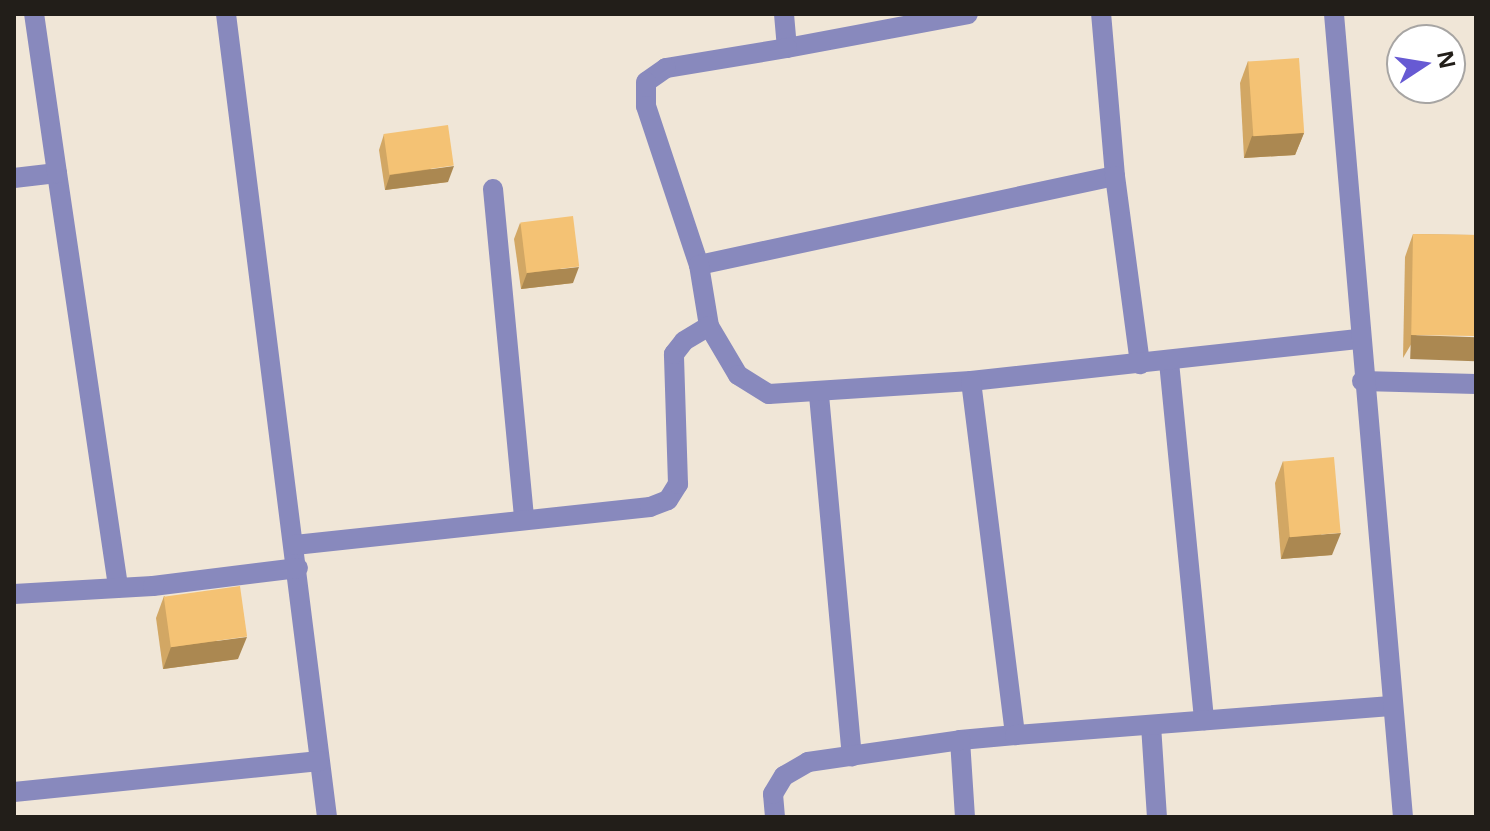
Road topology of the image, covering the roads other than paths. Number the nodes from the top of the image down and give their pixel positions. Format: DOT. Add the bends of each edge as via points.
graph roads {
  1 [pos="34,14"];
  2 [pos="226,14"];
  3 [pos="784,14"];
  4 [pos="968,14"];
  5 [pos="1101,14"];
  6 [pos="1334,14"];
  7 [pos="787,48"];
  8 [pos="57,173"];
  9 [pos="1115,176"];
  10 [pos="14,178"];
  11 [pos="493,189"];
  12 [pos="699,265"];
  13 [pos="709,326"];
  14 [pos="1358,339"];
  15 [pos="1169,362"];
  16 [pos="1140,364"];
  17 [pos="971,381"];
  18 [pos="1362,381"];
  19 [pos="1476,384"];
  20 [pos="819,395"];
  21 [pos="524,518"];
  22 [pos="295,545"];
  23 [pos="298,568"];
  24 [pos="118,588"];
  25 [pos="14,594"];
  26 [pos="1391,706"];
  27 [pos="1204,720"];
  28 [pos="1151,725"];
  29 [pos="1015,735"];
  30 [pos="960,740"];
  31 [pos="852,756"];
  32 [pos="319,761"];
  33 [pos="14,792"];
  34 [pos="327,817"];
  35 [pos="775,817"];
  36 [pos="965,817"];
  37 [pos="1157,817"];
  38 [pos="1403,817"];
  1 -- 8 [label="street"];
  2 -- 22 [label="street"];
  3 -- 7 [label="street"];
  4 -- 7 [label="street"];
  5 -- 9 [label="street"];
  6 -- 14 [label="street"];
  7 -- 12 [label="street" via="666,68 646,82 646,106"];
  8 -- 10 [label="street"];
  8 -- 24 [label="street"];
  9 -- 12 [label="street"];
  9 -- 16 [label="street"];
  11 -- 21 [label="street"];
  12 -- 13 [label="street"];
  13 -- 20 [label="street" via="738,375 769,394"];
  13 -- 21 [label="street" via="674,354 678,484 668,500 650,507"];
  14 -- 15 [label="street"];
  14 -- 18 [label="street"];
  15 -- 16 [label="street"];
  15 -- 27 [label="street"];
  16 -- 17 [label="street"];
  17 -- 20 [label="street" via="900,383"];
  17 -- 29 [label="street"];
  18 -- 19 [label="street"];
  18 -- 26 [label="street"];
  20 -- 31 [label="street"];
  21 -- 22 [label="street"];
  22 -- 23 [label="street"];
  23 -- 24 [label="street"];
  23 -- 32 [label="street"];
  24 -- 25 [label="street"];
  26 -- 27 [label="street"];
  26 -- 38 [label="street"];
  27 -- 28 [label="street"];
  28 -- 29 [label="street"];
  28 -- 37 [label="street"];
  29 -- 30 [label="street"];
  30 -- 31 [label="street"];
  30 -- 36 [label="street"];
  31 -- 35 [label="street" via="808,762 784,776 773,794"];
  32 -- 33 [label="street"];
  32 -- 34 [label="street"];
}
